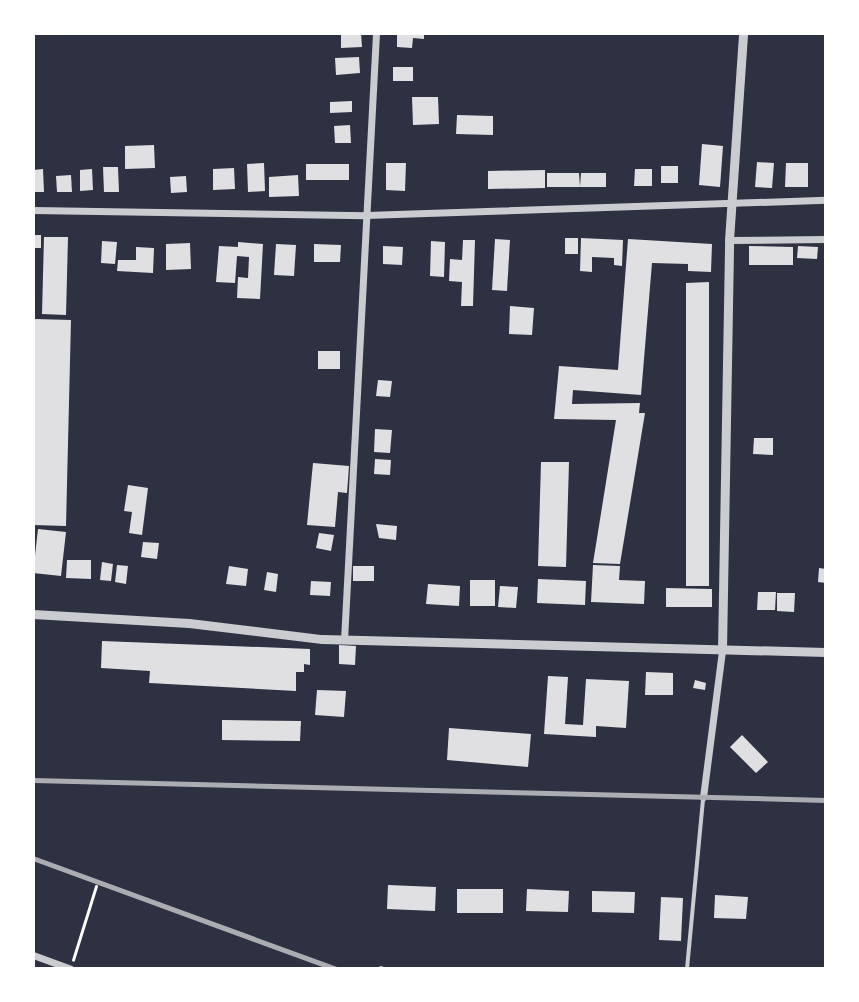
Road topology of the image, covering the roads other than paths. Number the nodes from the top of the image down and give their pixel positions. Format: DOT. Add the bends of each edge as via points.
graph roads {
  1 [pos="376,33"];
  2 [pos="743,33"];
  3 [pos="730,200"];
  4 [pos="826,200"];
  5 [pos="33,210"];
  6 [pos="366,215"];
  7 [pos="826,239"];
  8 [pos="729,240"];
  9 [pos="33,614"];
  10 [pos="344,640"];
  11 [pos="722,650"];
  12 [pos="826,652"];
  13 [pos="703,797"];
  14 [pos="33,955"];
  15 [pos="71,969"];
  16 [pos="687,969"];
  1 -- 6 [label="street"];
  2 -- 3 [label="street"];
  3 -- 4 [label="street"];
  3 -- 6 [label="street"];
  3 -- 8 [label="street"];
  5 -- 6 [label="street"];
  6 -- 10 [label="street"];
  7 -- 8 [label="street"];
  8 -- 11 [label="street"];
  9 -- 10 [label="street" via="189,623"];
  10 -- 11 [label="street"];
  11 -- 12 [label="street"];
  11 -- 13 [label="street"];
  13 -- 16 [label="lane"];
  14 -- 15 [label="street"];
}
